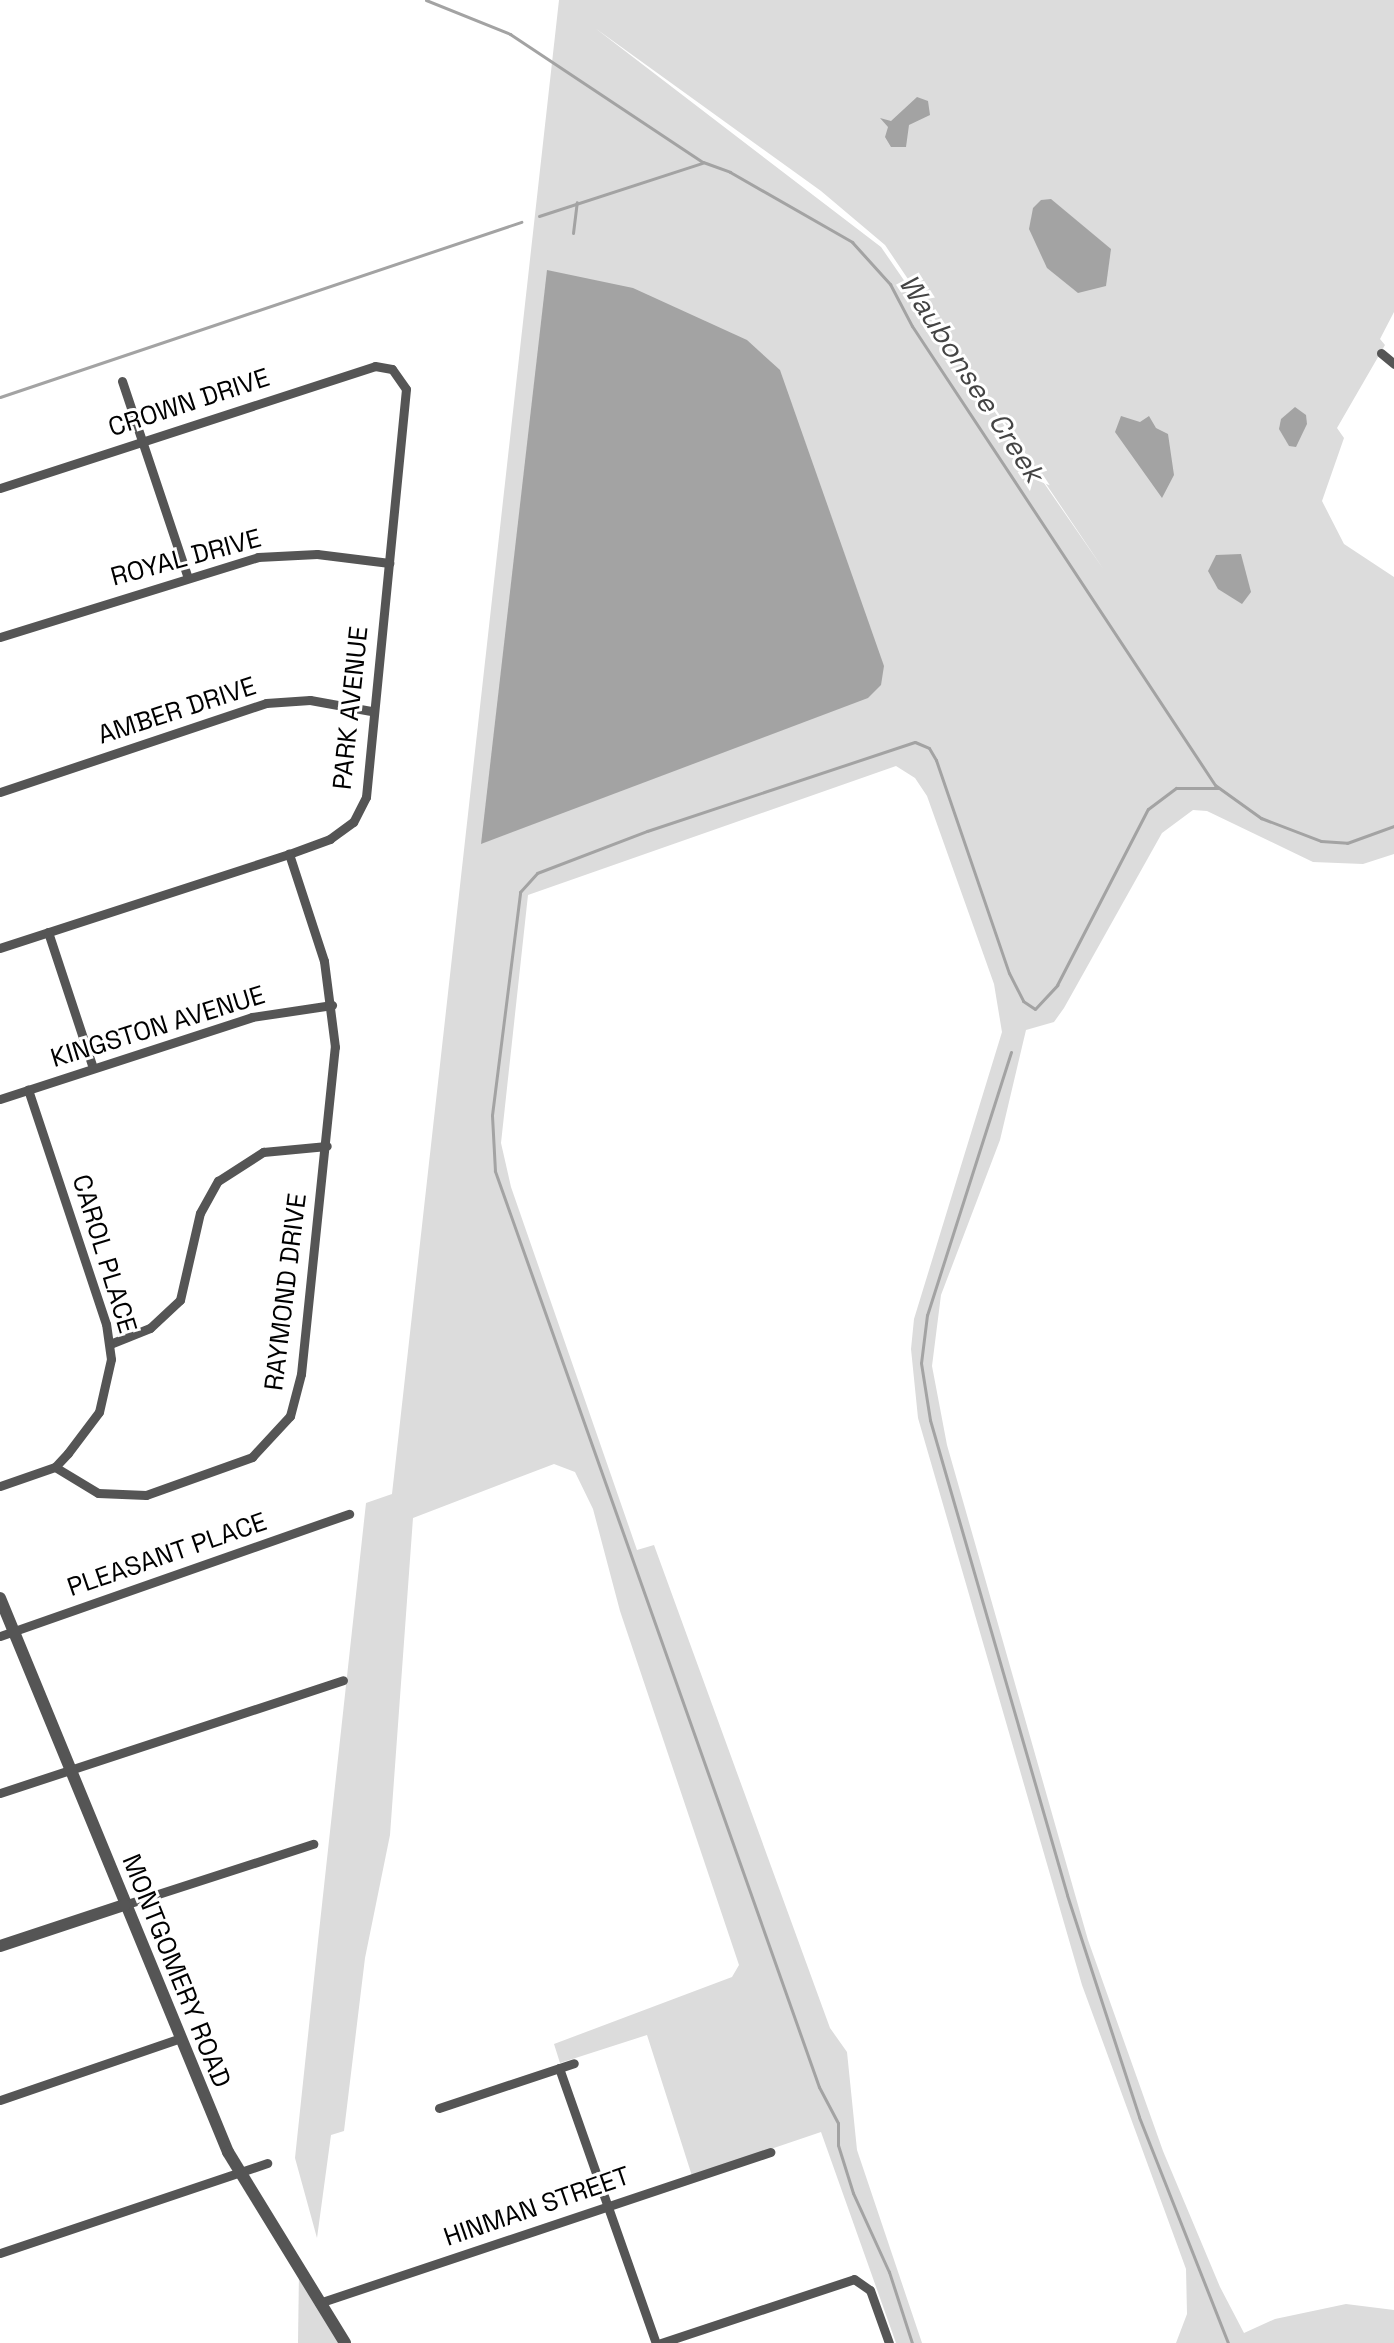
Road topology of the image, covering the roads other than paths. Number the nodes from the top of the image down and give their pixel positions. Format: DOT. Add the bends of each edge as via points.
graph roads {
  1 [pos="1381,353"];
  2 [pos="1394,364"];
  3 [pos="392,369"];
  4 [pos="122,381"];
  5 [pos="142,441"];
  6 [pos="0,488"];
  7 [pos="389,563"];
  8 [pos="187,575"];
  9 [pos="0,637"];
  10 [pos="371,711"];
  11 [pos="0,792"];
  12 [pos="289,854"];
  13 [pos="48,932"];
  14 [pos="0,948"];
  15 [pos="332,1005"];
  16 [pos="93,1068"];
  17 [pos="28,1090"];
  18 [pos="0,1099"];
  19 [pos="327,1146"];
  20 [pos="110,1344"];
  21 [pos="55,1467"];
  22 [pos="0,1486"];
  23 [pos="349,1514"];
  24 [pos="0,1598"];
  25 [pos="13,1632"];
  26 [pos="0,1636"];
  27 [pos="343,1680"];
  28 [pos="70,1770"];
  29 [pos="0,1793"];
  30 [pos="313,1844"];
  31 [pos="124,1905"];
  32 [pos="0,1946"];
  33 [pos="178,2039"];
  34 [pos="574,2063"];
  35 [pos="559,2068"];
  36 [pos="0,2100"];
  37 [pos="439,2108"];
  38 [pos="770,2152"];
  39 [pos="267,2163"];
  40 [pos="239,2173"];
  41 [pos="608,2206"];
  42 [pos="0,2253"];
  43 [pos="319,2303"];
  44 [pos="345,2343"];
  45 [pos="659,2343"];
  46 [pos="889,2343"];
  1 -- 2 [label="street"];
  3 -- 5 [label="street, CROWN DRIVE" via="375,366"];
  3 -- 7 [label="street, PARK AVENUE" via="406,389"];
  4 -- 5 [label="street"];
  5 -- 6 [label="street, CROWN DRIVE"];
  5 -- 8 [label="street"];
  7 -- 8 [label="street, ROYAL DRIVE" via="317,554 258,557"];
  7 -- 10 [label="street, PARK AVENUE"];
  8 -- 9 [label="street, ROYAL DRIVE"];
  10 -- 11 [label="street, AMBER DRIVE" via="310,700 266,703"];
  10 -- 12 [label="street, PARK AVENUE" via="366,797 353,822 330,839"];
  12 -- 13 [label="street, PARK AVENUE"];
  12 -- 15 [label="street, RAYMOND DRIVE"];
  13 -- 14 [label="street, PARK AVENUE"];
  13 -- 16 [label="street"];
  15 -- 16 [label="street, KINGSTON AVENUE" via="252,1017"];
  15 -- 19 [label="street, RAYMOND DRIVE" via="334,1076"];
  16 -- 17 [label="street, KINGSTON AVENUE"];
  17 -- 18 [label="street, KINGSTON AVENUE"];
  17 -- 20 [label="street, CAROL PLACE"];
  19 -- 20 [label="street" via="263,1152 225,1175 200,1213 180,1300 150,1328"];
  19 -- 21 [label="street, RAYMOND DRIVE" via="301,1374 294,1406 281,1429 252,1457 146,1495 98,1493"];
  20 -- 21 [label="street, CAROL PLACE" via="110,1379 99,1412"];
  21 -- 22 [label="street"];
  23 -- 25 [label="street, PLEASANT PLACE"];
  24 -- 25 [label="street, MONTGOMERY ROAD"];
  25 -- 26 [label="street, PLEASANT PLACE"];
  25 -- 28 [label="street, MONTGOMERY ROAD"];
  27 -- 28 [label="street"];
  28 -- 29 [label="street"];
  28 -- 31 [label="street, MONTGOMERY ROAD"];
  30 -- 31 [label="street"];
  31 -- 32 [label="street"];
  31 -- 33 [label="street, MONTGOMERY ROAD"];
  33 -- 36 [label="street"];
  33 -- 40 [label="street, MONTGOMERY ROAD"];
  34 -- 35 [label="street"];
  35 -- 37 [label="street"];
  35 -- 41 [label="street"];
  38 -- 41 [label="street, HINMAN STREET"];
  39 -- 40 [label="street"];
  40 -- 42 [label="street"];
  40 -- 43 [label="street, MONTGOMERY ROAD"];
  41 -- 43 [label="street, HINMAN STREET"];
  41 -- 45 [label="street"];
  43 -- 44 [label="street, MONTGOMERY ROAD"];
  45 -- 46 [label="street" via="860,2279 870,2290"];
}
